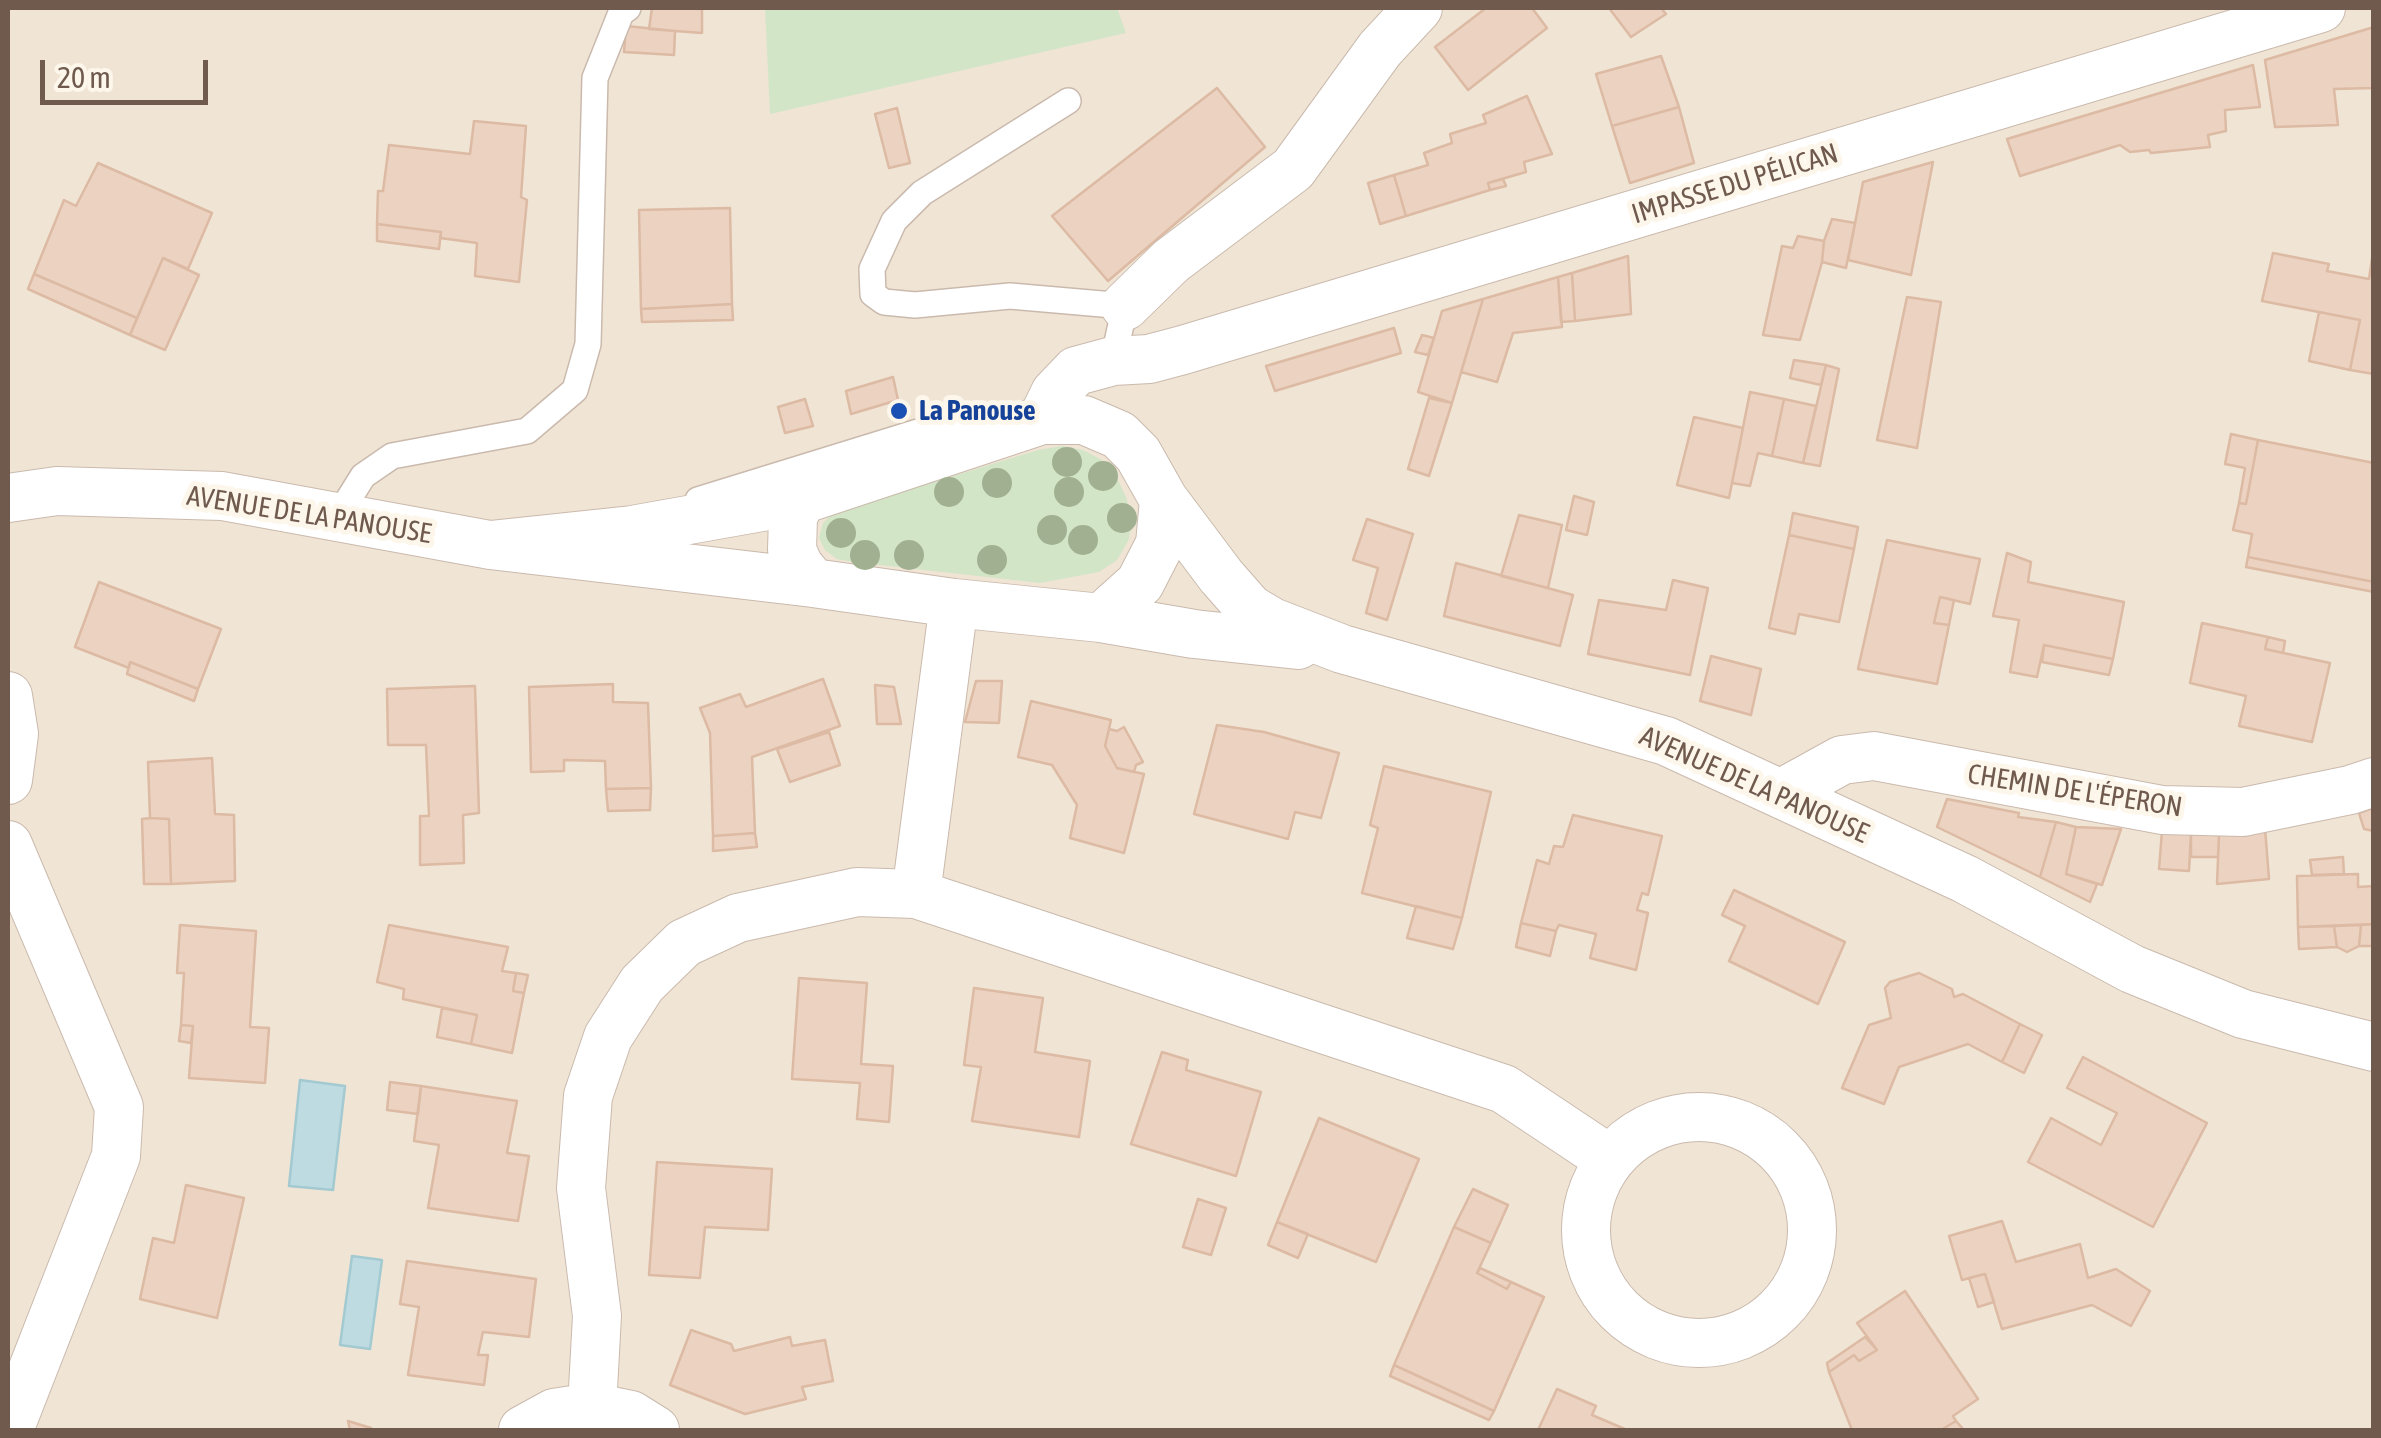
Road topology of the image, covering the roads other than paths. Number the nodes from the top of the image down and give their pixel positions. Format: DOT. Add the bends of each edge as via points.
graph roads {
  1 [pos="628,8"];
  2 [pos="1418,8"];
  3 [pos="2321,8"];
  4 [pos="1068,101"];
  5 [pos="1125,306"];
  6 [pos="1131,360"];
  7 [pos="1034,421"];
  8 [pos="1119,435"];
  9 [pos="8,498"];
  10 [pos="801,500"];
  11 [pos="1164,500"];
  12 [pos="338,516"];
  13 [pos="600,533"];
  14 [pos="490,545"];
  15 [pos="813,583"];
  16 [pos="954,604"];
  17 [pos="1101,618"];
  18 [pos="1342,649"];
  19 [pos="8,696"];
  20 [pos="8,780"];
  21 [pos="2374,782"];
  22 [pos="1782,792"];
  23 [pos="8,845"];
  24 [pos="916,894"];
  25 [pos="2374,1047"];
  26 [pos="1609,1160"];
  27 [pos="592,1407"];
  28 [pos="8,1430"];
  29 [pos="523,1430"];
  30 [pos="655,1430"];
  1 -- 12 [label="lane" via="594,78 588,344 575,390 527,430 392,456 363,476"];
  2 -- 5 [label="street" via="1294,169 1171,261"];
  3 -- 6 [label="street, IMPASSE DU PÉLICAN"];
  4 -- 5 [label="lane" via="922,193 894,220 872,270 872,294 914,305 1010,296"];
  5 -- 6 [label="lane"];
  6 -- 7 [label="street, IMPASSE DU PÉLICAN" via="1076,371"];
  6 -- 8 [label="street"];
  7 -- 8 [label="street, AVENUE DE LA PANOUSE" via="1084,420"];
  7 -- 10 [label="street, AVENUE DE LA PANOUSE"];
  7 -- 13 [label="lane" via="941,425"];
  8 -- 11 [label="street, AVENUE DE LA PANOUSE"];
  9 -- 12 [label="street, AVENUE DE LA PANOUSE" via="57,491 174,493"];
  10 -- 13 [label="street, AVENUE DE LA PANOUSE"];
  10 -- 15 [label="street" via="792,550"];
  11 -- 17 [label="street" via="1160,544 1140,582"];
  11 -- 18 [label="street, AVENUE DE LA PANOUSE" via="1250,609"];
  12 -- 14 [label="street, AVENUE DE LA PANOUSE"];
  13 -- 14 [label="street, AVENUE DE LA PANOUSE"];
  14 -- 15 [label="street, AVENUE DE LA PANOUSE"];
  15 -- 16 [label="street, AVENUE DE LA PANOUSE"];
  16 -- 17 [label="street, AVENUE DE LA PANOUSE"];
  16 -- 24 [label="street"];
  17 -- 18 [label="street"];
  18 -- 22 [label="street, AVENUE DE LA PANOUSE" via="1666,741"];
  19 -- 20 [label="street" via="14,734"];
  21 -- 22 [label="street, CHEMIN DE L'ÉPERON" via="2243,812 2162,810 1874,756 1842,760"];
  22 -- 25 [label="street, AVENUE DE LA PANOUSE" via="2132,969 2243,1014"];
  23 -- 28 [label="street" via="119,1108 116,1156"];
  24 -- 26 [label="street" via="1504,1089"];
  24 -- 27 [label="street" via="857,892 738,918 684,943 642,984 608,1037 588,1096 582,1188 596,1316"];
  26 -- 26 [label="street" via="1590,1194 1584,1234 1592,1272 1613,1306 1644,1330 1682,1343 1722,1342 1759,1327 1789,1300 1808,1265 1813,1226 1805,1187 1784,1153 1728,1121 1675,1118 1638,1132"];
  27 -- 29 [label="street" via="554,1413"];
  27 -- 30 [label="street"];
}
